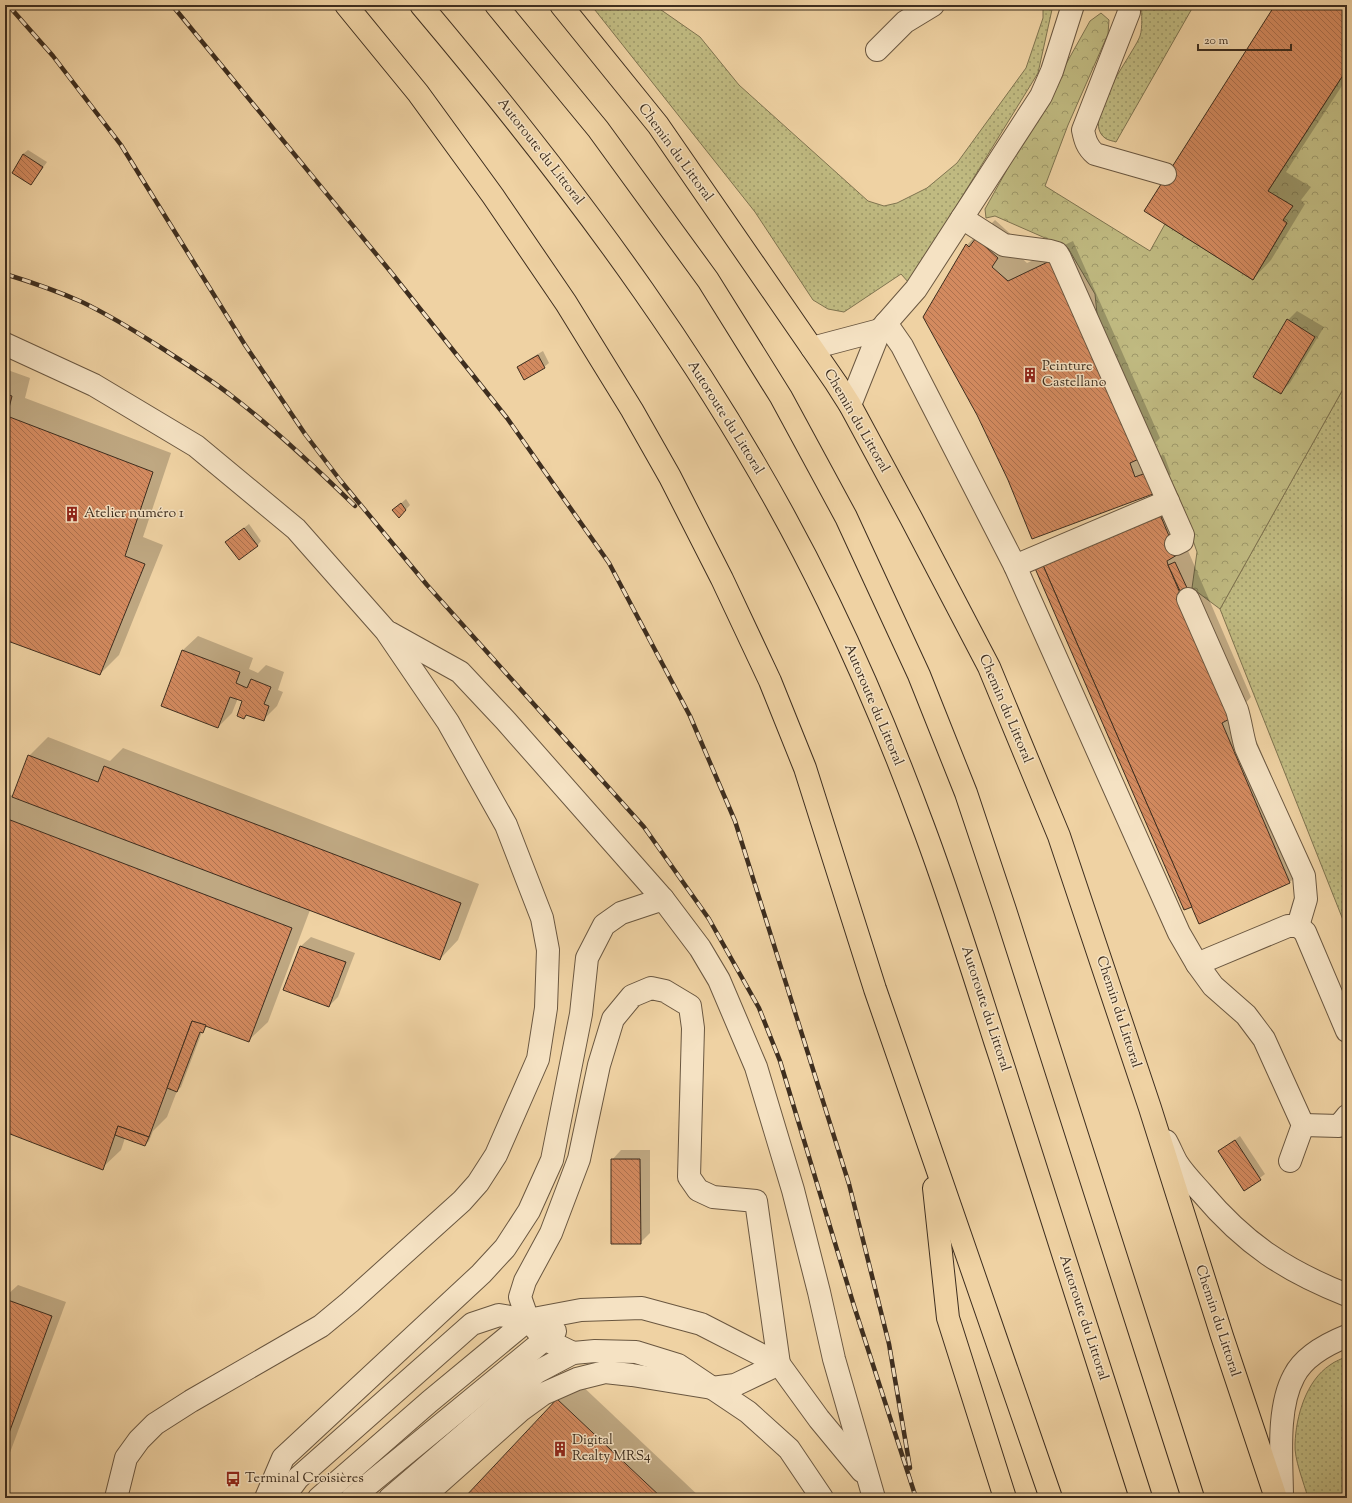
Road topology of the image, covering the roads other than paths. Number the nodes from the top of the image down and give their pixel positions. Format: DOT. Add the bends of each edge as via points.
graph roads {
  1 [pos="346,5"];
  2 [pos="421,5"];
  3 [pos="496,5"];
  4 [pos="561,5"];
  5 [pos="933,5"];
  6 [pos="1073,5"];
  7 [pos="1128,5"];
  8 [pos="877,50"];
  9 [pos="1166,174"];
  10 [pos="962,218"];
  11 [pos="883,327"];
  12 [pos="5,344"];
  13 [pos="812,348"];
  14 [pos="850,404"];
  15 [pos="1168,501"];
  16 [pos="1176,544"];
  17 [pos="1015,566"];
  18 [pos="1188,599"];
  19 [pos="386,631"];
  20 [pos="663,899"];
  21 [pos="1298,926"];
  22 [pos="1197,964"];
  23 [pos="1347,1031"];
  24 [pos="1150,1108"];
  25 [pos="1347,1116"];
  26 [pos="1303,1125"];
  27 [pos="930,1149"];
  28 [pos="1290,1161"];
  29 [pos="1347,1295"];
  30 [pos="581,1310"];
  31 [pos="528,1320"];
  32 [pos="1347,1336"];
  33 [pos="544,1339"];
  34 [pos="573,1353"];
  35 [pos="779,1364"];
  36 [pos="712,1388"];
  37 [pos="867,1476"];
  38 [pos="116,1498"];
  39 [pos="266,1498"];
  40 [pos="283,1498"];
  41 [pos="319,1498"];
  42 [pos="352,1498"];
  43 [pos="390,1498"];
  44 [pos="422,1498"];
  45 [pos="822,1498"];
  46 [pos="874,1498"];
  47 [pos="1005,1498"];
  48 [pos="1051,1498"];
  49 [pos="1141,1498"];
  50 [pos="1192,1498"];
  51 [pos="1276,1498"];
  52 [pos="1282,1498"];
  1 -- 27 [label="main road" via="418,93 498,202 566,303 670,477 770,680 805,768 875,989"];
  2 -- 49 [label="main road, Autoroute du Littoral" via="543,154 675,337 734,429 787,520 829,603 877,710 921,819 960,930"];
  3 -- 50 [label="main road" via="598,130 708,280 781,397 846,517 919,675 966,793"];
  4 -- 13 [label="main road, Chemin du Littoral" via="658,125"];
  5 -- 8 [label="street" via="905,22"];
  6 -- 10 [label="street" via="1052,71 1041,96"];
  7 -- 9 [label="street" via="1129,12 1083,130 1085,140 1095,154"];
  10 -- 11 [label="street" via="916,289"];
  10 -- 15 [label="street" via="1004,245 1050,251 1060,258"];
  11 -- 13 [label="street"];
  11 -- 14 [label="street"];
  11 -- 17 [label="street" via="902,346"];
  12 -- 19 [label="street" via="94,385 196,446 296,529"];
  13 -- 14 [label="main road, Chemin du Littoral"];
  14 -- 24 [label="main road, Chemin du Littoral" via="989,667 1059,836"];
  15 -- 16 [label="street" via="1183,535 1182,541"];
  15 -- 17 [label="street"];
  17 -- 22 [label="street" via="1179,933"];
  18 -- 21 [label="street" via="1237,710 1246,748 1304,876 1306,899"];
  19 -- 20 [label="street" via="460,672"];
  19 -- 38 [label="street" via="448,722 506,824 542,918 548,965 546,1008 538,1059 496,1155 478,1183 462,1201 321,1326 155,1424 126,1458"];
  20 -- 37 [label="street" via="700,948 719,980 756,1067 793,1190 830,1345"];
  20 -- 39 [label="street" via="621,913 604,925 587,958 581,1014 552,1160 529,1211 505,1248 481,1274 283,1458"];
  21 -- 22 [label="street" via="1288,926"];
  21 -- 23 [label="street" via="1305,932"];
  22 -- 26 [label="street" via="1213,986 1246,1015 1264,1039"];
  24 -- 29 [label="street" via="1178,1164 1226,1221 1250,1242 1282,1264"];
  24 -- 51 [label="main road, Chemin du Littoral"];
  25 -- 26 [label="street" via="1339,1126"];
  26 -- 28 [label="street"];
  27 -- 47 [label="main road" via="948,1318"];
  27 -- 48 [label="main road"];
  30 -- 31 [label="street"];
  30 -- 33 [label="street"];
  30 -- 35 [label="street" via="642,1308 702,1324"];
  31 -- 33 [label="street"];
  31 -- 35 [label="street" via="520,1296 525,1281 551,1233 579,1159 599,1065 613,1020 632,996 651,988 665,991 690,1006 693,1028 689,1177 698,1190 713,1197 756,1201"];
  31 -- 40 [label="street" via="499,1316 472,1324 298,1478"];
  31 -- 41 [label="street"];
  32 -- 52 [label="street" via="1320,1349 1303,1364 1291,1382 1283,1413"];
  33 -- 34 [label="street"];
  33 -- 42 [label="street"];
  34 -- 36 [label="street" via="636,1352 678,1365"];
  34 -- 43 [label="street" via="537,1372"];
  35 -- 36 [label="street" via="735,1385"];
  35 -- 37 [label="street" via="819,1419"];
  36 -- 44 [label="street" via="605,1372 577,1379 543,1394 521,1410"];
  36 -- 45 [label="street" via="748,1412 789,1449"];
  37 -- 46 [label="street"];
}
